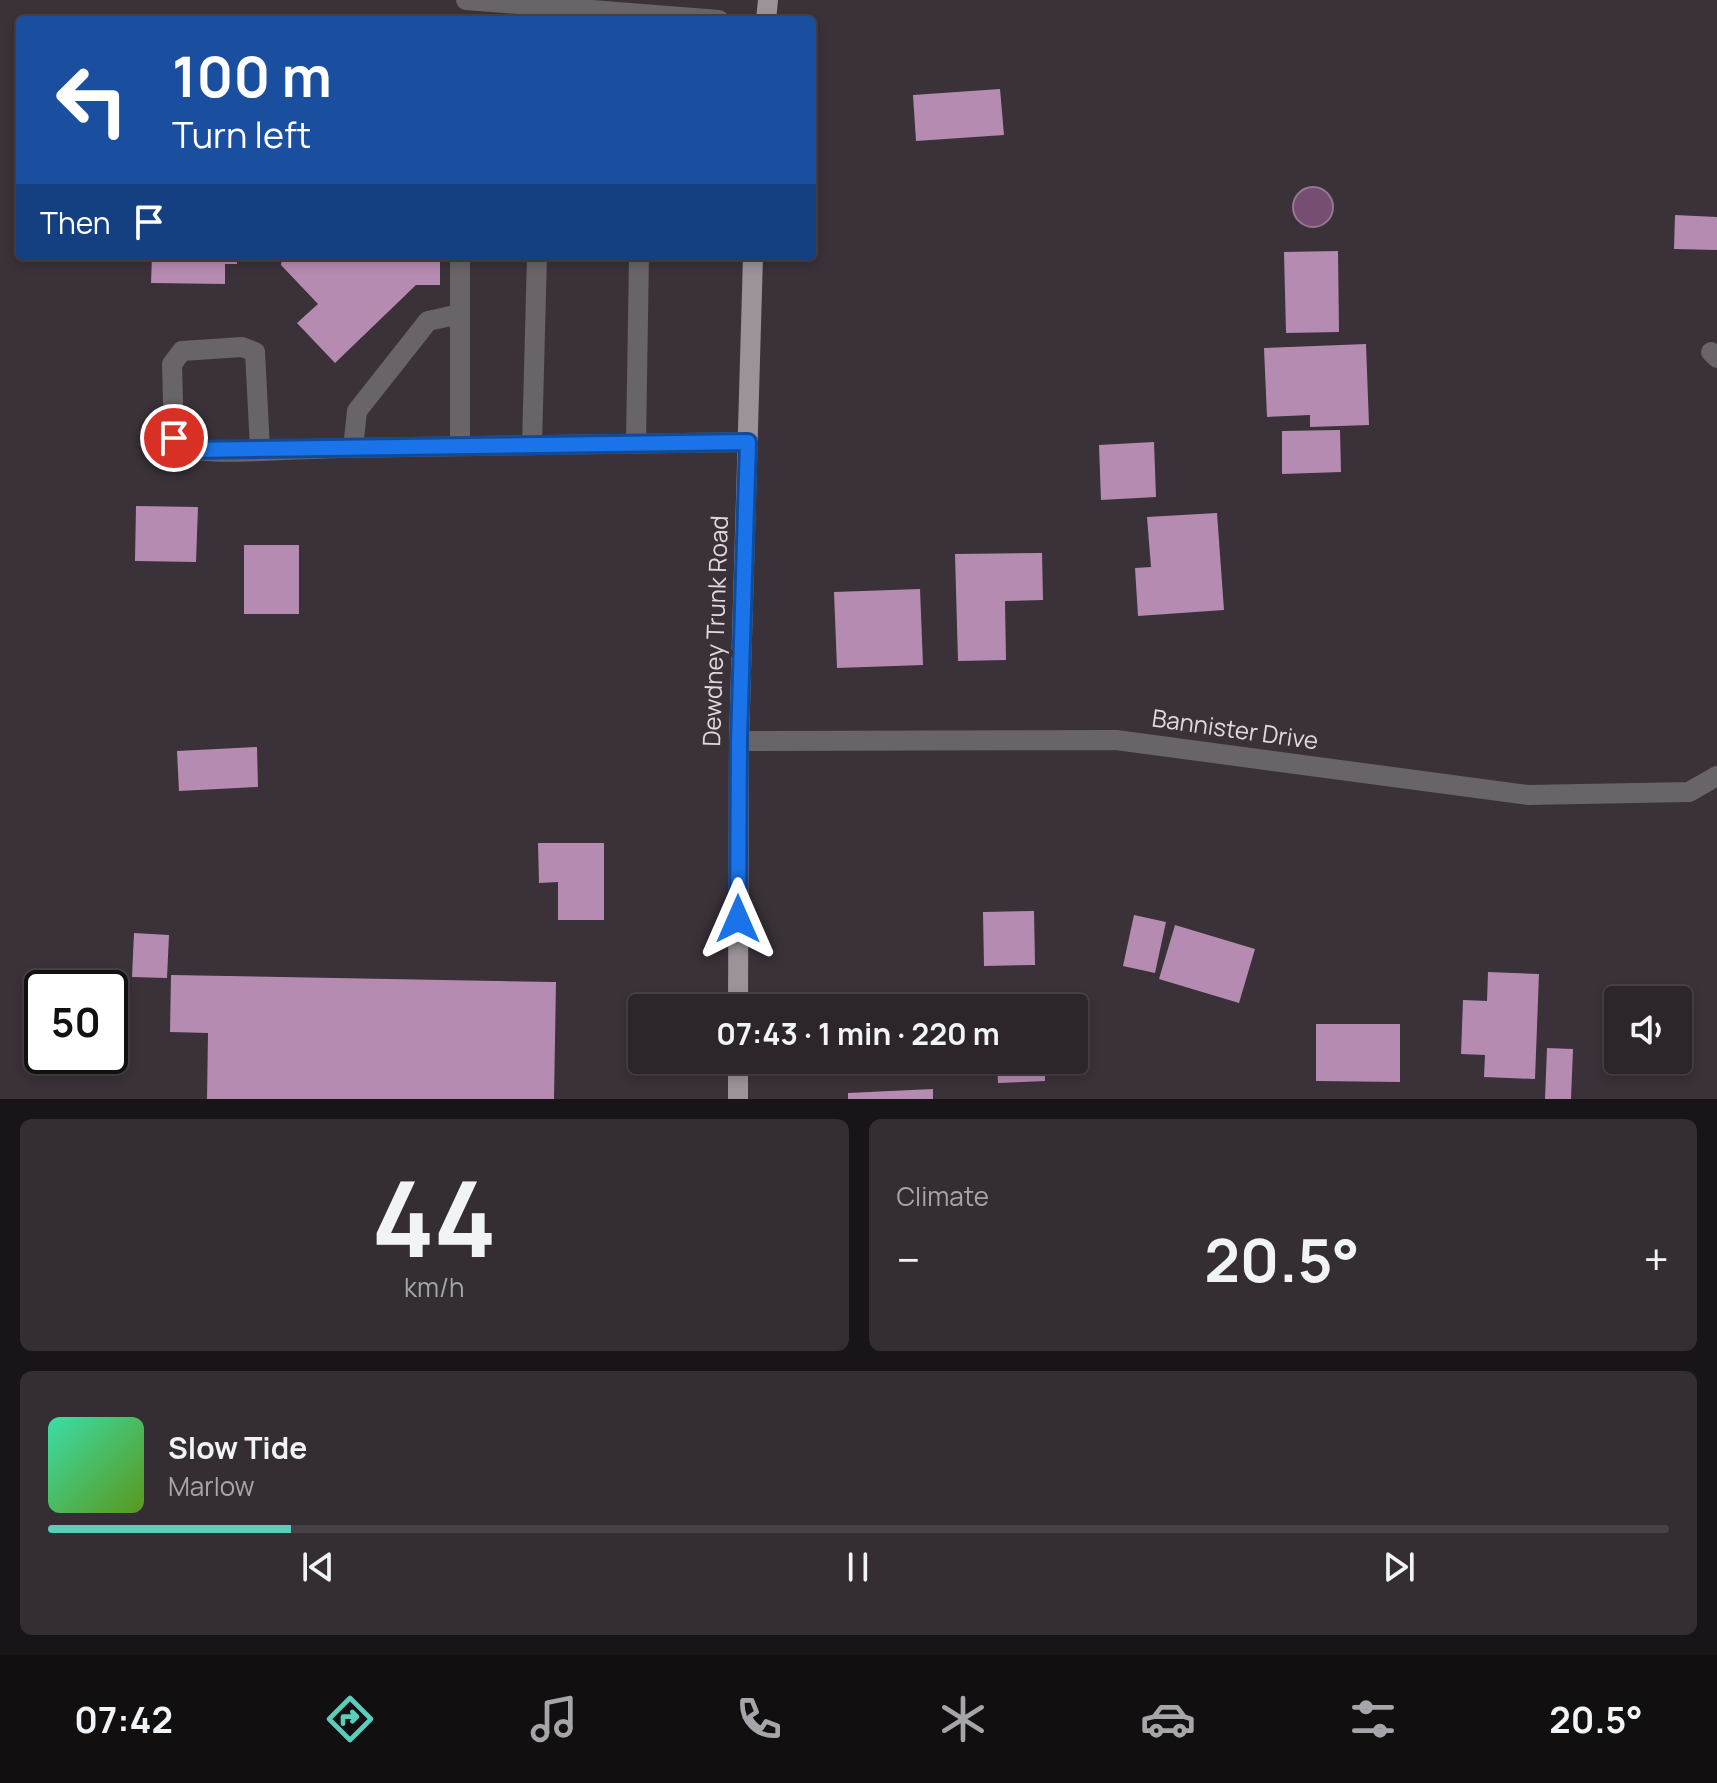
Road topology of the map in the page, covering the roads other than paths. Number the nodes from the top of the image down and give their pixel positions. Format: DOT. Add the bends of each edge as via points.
graph roads {
  1 [pos="466,0"];
  2 [pos="668,16"];
  3 [pos="460,260"];
  4 [pos="537,260"];
  5 [pos="639,260"];
  6 [pos="753,260"];
  7 [pos="460,314"];
  8 [pos="748,442"];
  9 [pos="636,443"];
  10 [pos="532,445"];
  11 [pos="460,446"];
  12 [pos="353,448"];
  13 [pos="260,449"];
  14 [pos="739,741"];
  15 [pos="1717,776"];
  16 [pos="738,994"];
  17 [pos="738,1074"];
  18 [pos="738,1099"];
  1 -- 2 [label="street"];
  3 -- 7 [label="street"];
  4 -- 10 [label="street"];
  5 -- 9 [label="street"];
  6 -- 8 [label="main road, Dewdney Trunk Road"];
  7 -- 11 [label="street"];
  7 -- 12 [label="street" via="441,315 419,332 357,411"];
  8 -- 9 [label="street"];
  8 -- 14 [label="main road, Dewdney Trunk Road"];
  9 -- 10 [label="street"];
  10 -- 11 [label="street"];
  11 -- 12 [label="street"];
  12 -- 13 [label="street"];
  13 -- 13 [label="street" via="178,447 172,364 182,351 242,347 255,352"];
  14 -- 15 [label="street, Bannister Drive" via="1116,740 1528,795 1689,792"];
  14 -- 16 [label="main road, Dewdney Trunk Road"];
  17 -- 18 [label="main road"];
}
